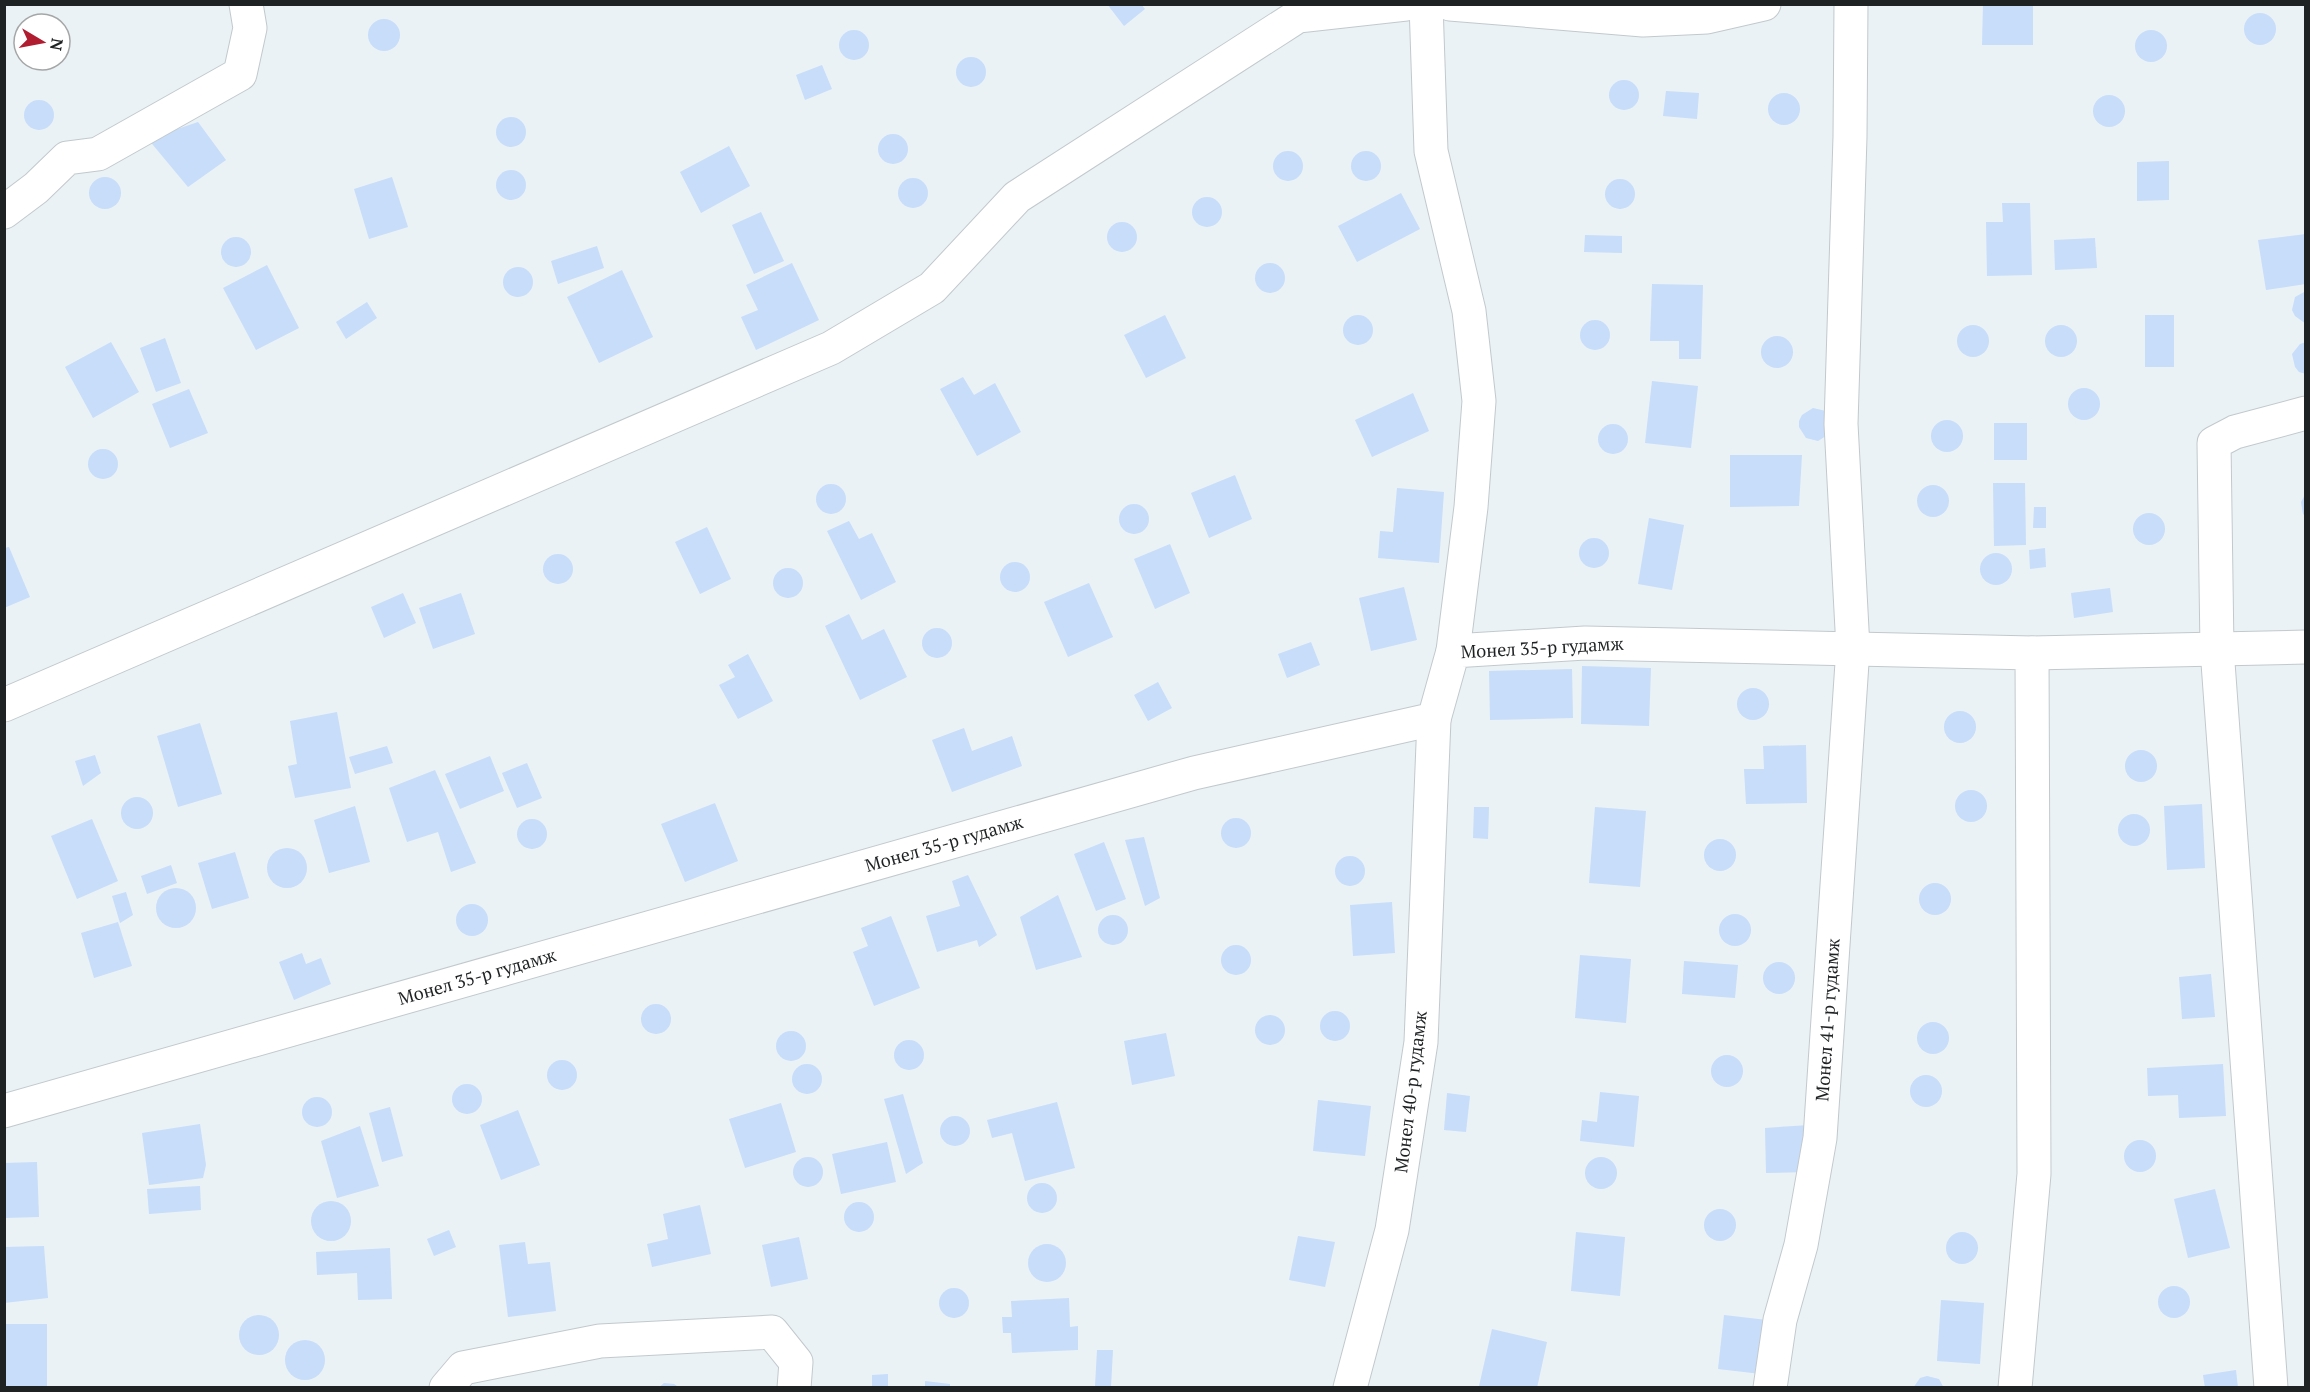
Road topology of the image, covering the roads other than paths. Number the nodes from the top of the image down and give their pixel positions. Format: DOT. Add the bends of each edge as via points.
graph roads {
  1 [pos="246,4"];
  2 [pos="1406,4"];
  3 [pos="1426,4"];
  4 [pos="1450,4"];
  5 [pos="1764,4"];
  6 [pos="1851,4"];
  7 [pos="4,213"];
  8 [pos="2306,413"];
  9 [pos="2306,647"];
  10 [pos="1853,648"];
  11 [pos="2217,649"];
  12 [pos="1453,651"];
  13 [pos="2032,653"];
  14 [pos="4,705"];
  15 [pos="1434,719"];
  16 [pos="4,1111"];
  17 [pos="446,1388"];
  18 [pos="794,1388"];
  19 [pos="1350,1388"];
  20 [pos="1770,1388"];
  21 [pos="2015,1388"];
  22 [pos="2271,1388"];
  1 -- 7 [label="street" via="250,28 240,74 98,154 67,158"];
  2 -- 14 [label="street" via="1298,15 1017,197 932,288 831,348"];
  3 -- 12 [label="street" via="1431,151 1469,311 1479,401 1471,507"];
  4 -- 5 [label="street" via="1643,20 1707,17"];
  6 -- 10 [label="street, Монел 41-р гудамж" via="1841,424"];
  8 -- 11 [label="street" via="2235,432 2214,443"];
  9 -- 11 [label="street, Монел 35-р гудамж"];
  10 -- 12 [label="street, Монел 35-р гудамж" via="1585,643"];
  10 -- 13 [label="street, Монел 35-р гудамж"];
  10 -- 20 [label="street, Монел 41-р гудамж" via="1820,1138 1802,1245 1780,1320"];
  11 -- 13 [label="street, Монел 35-р гудамж"];
  11 -- 22 [label="street"];
  12 -- 15 [label="street, Монел 35-р гудамж"];
  13 -- 21 [label="street" via="2034,1174"];
  15 -- 16 [label="street, Монел 35-р гудамж" via="1194,773"];
  15 -- 19 [label="street, Монел 40-р гудамж" via="1421,1042 1392,1230"];
  17 -- 18 [label="street" via="463,1368 600,1341 772,1332 796,1362"];
}
